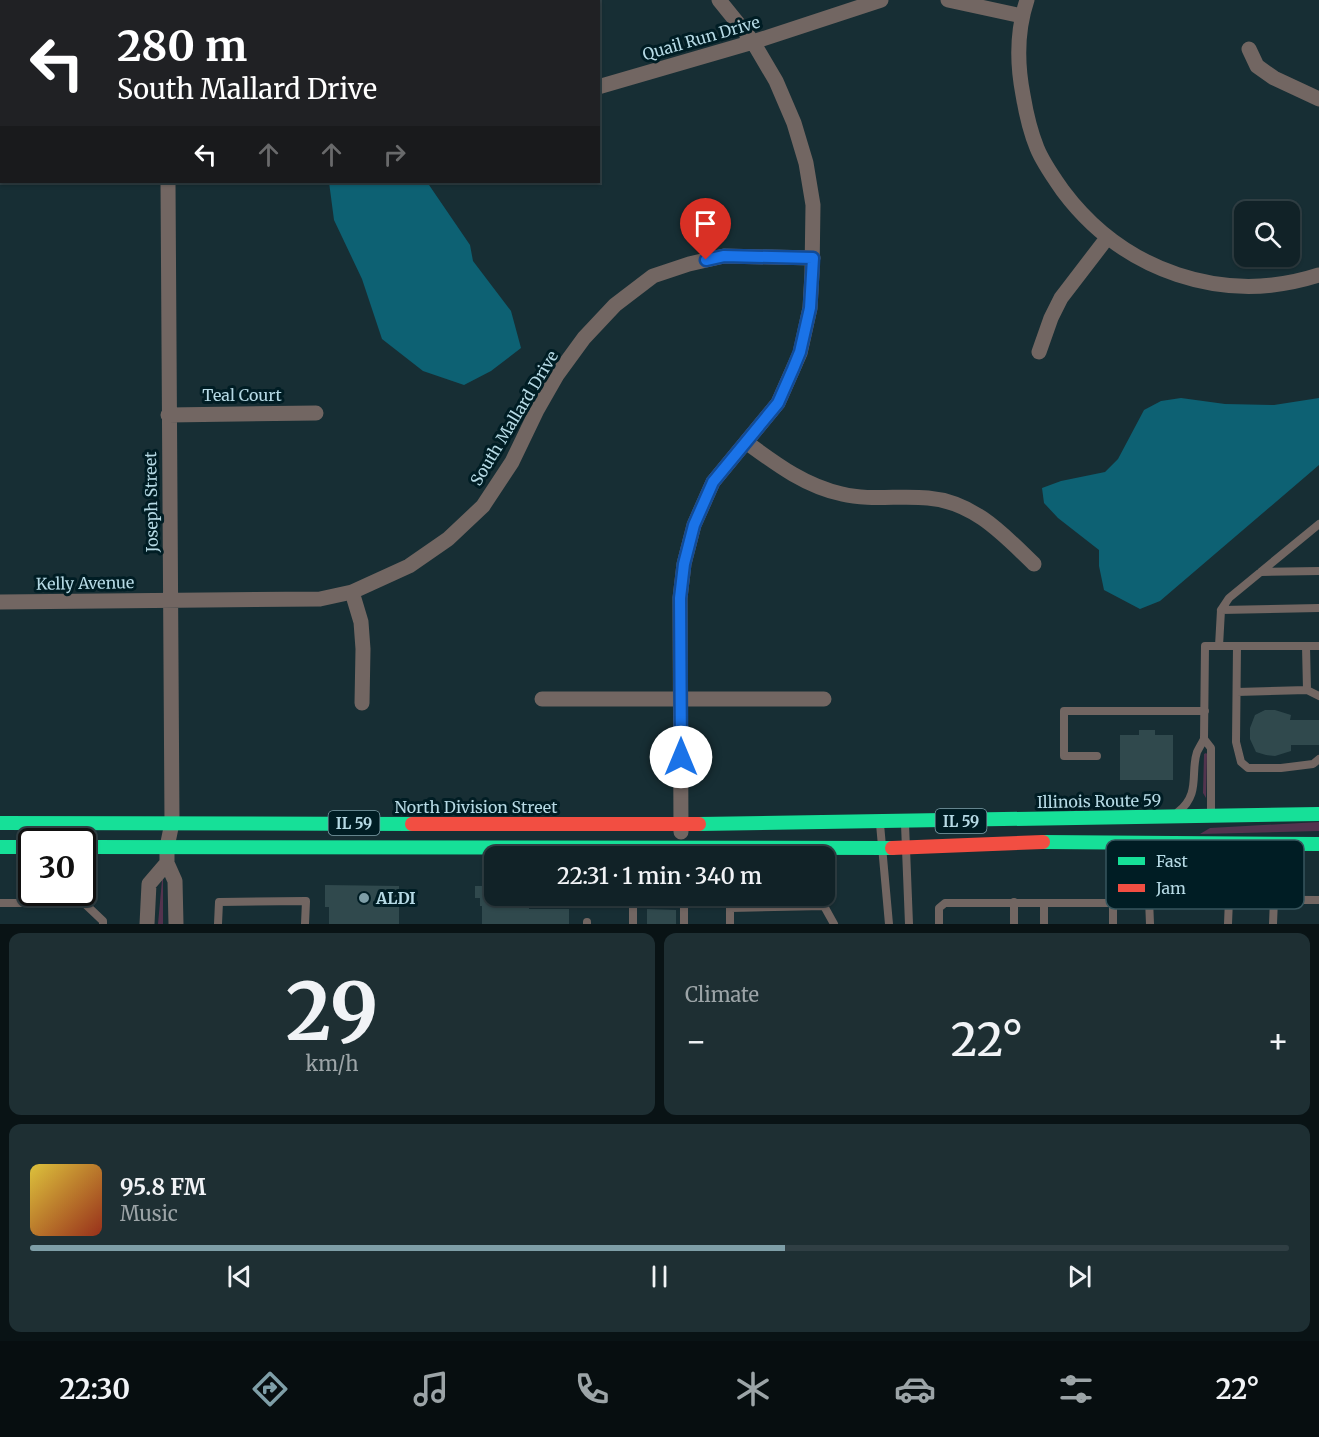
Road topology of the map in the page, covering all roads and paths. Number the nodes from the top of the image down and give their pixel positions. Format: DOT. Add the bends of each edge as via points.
graph roads {
  1 [pos="719,0"];
  2 [pos="882,0"];
  3 [pos="948,0"];
  4 [pos="1027,0"];
  5 [pos="1022,16"];
  6 [pos="753,42"];
  7 [pos="1249,49"];
  8 [pos="600,86"];
  9 [pos="1319,99"];
  10 [pos="168,183"];
  11 [pos="1107,238"];
  12 [pos="813,258"];
  13 [pos="1319,275"];
  14 [pos="1039,352"];
  15 [pos="316,413"];
  16 [pos="168,415"];
  17 [pos="746,442"];
  18 [pos="1319,524"];
  19 [pos="1307,534"];
  20 [pos="1319,534"];
  21 [pos="1034,564"];
  22 [pos="1319,571"];
  23 [pos="1261,572"];
  24 [pos="352,592"];
  25 [pos="170,600"];
  26 [pos="0,602"];
  27 [pos="1319,608"];
  28 [pos="1221,610"];
  29 [pos="1319,645"];
  30 [pos="1219,646"];
  31 [pos="1237,646"];
  32 [pos="1306,646"];
  33 [pos="1307,690"];
  34 [pos="1237,692"];
  35 [pos="1319,696"];
  36 [pos="542,699"];
  37 [pos="681,699"];
  38 [pos="824,699"];
  39 [pos="362,703"];
  40 [pos="1205,711"];
  41 [pos="1204,739"];
  42 [pos="1097,756"];
  43 [pos="1319,759"];
  44 [pos="1319,814"];
  45 [pos="1173,816"];
  46 [pos="1211,816"];
  47 [pos="904,822"];
  48 [pos="0,823"];
  49 [pos="172,823"];
  50 [pos="880,823"];
  51 [pos="681,824"];
  52 [pos="1169,840"];
  53 [pos="1106,841"];
  54 [pos="1304,844"];
  55 [pos="1319,844"];
  56 [pos="681,846"];
  57 [pos="905,846"];
  58 [pos="0,847"];
  59 [pos="18,847"];
  60 [pos="96,848"];
  61 [pos="835,848"];
  62 [pos="881,848"];
  63 [pos="484,851"];
  64 [pos="167,855"];
  65 [pos="1304,900"];
  66 [pos="1319,900"];
  67 [pos="1014,902"];
  68 [pos="0,903"];
  69 [pos="1044,903"];
  70 [pos="1106,903"];
  71 [pos="1149,909"];
  72 [pos="1229,909"];
  73 [pos="1274,909"];
  74 [pos="103,924"];
  75 [pos="147,924"];
  76 [pos="176,924"];
  77 [pos="218,924"];
  78 [pos="305,924"];
  79 [pos="633,924"];
  80 [pos="684,924"];
  81 [pos="730,924"];
  82 [pos="834,924"];
  83 [pos="890,924"];
  84 [pos="909,924"];
  85 [pos="939,924"];
  86 [pos="1014,924"];
  87 [pos="1044,924"];
  88 [pos="1150,924"];
  89 [pos="1228,924"];
  90 [pos="1273,924"];
  1 -- 6 [label="street"];
  2 -- 6 [label="street, Quail Run Drive"];
  3 -- 5 [label="street"];
  4 -- 5 [label="street"];
  5 -- 11 [label="street" via="1020,78 1037,150 1075,207"];
  6 -- 8 [label="street, Quail Run Drive"];
  6 -- 12 [label="street" via="776,81 806,163 813,205"];
  7 -- 9 [label="street" via="1257,66"];
  10 -- 16 [label="street, Joseph Street"];
  11 -- 13 [label="street" via="1144,261 1183,277 1221,285 1262,286"];
  11 -- 14 [label="street" via="1060,298"];
  12 -- 17 [label="street" via="810,308 800,352 778,403"];
  12 -- 24 [label="street, South Mallard Drive" via="724,256 653,276 615,304 584,338 557,375 512,462 483,506 409,566"];
  15 -- 16 [label="street, Teal Court"];
  16 -- 25 [label="street, Joseph Street"];
  17 -- 21 [label="street" via="793,476 842,495 929,498 962,505 996,527"];
  17 -- 37 [label="street" via="713,482 694,525 684,564 680,598"];
  18 -- 19 [label="lane"];
  19 -- 20 [label="lane"];
  19 -- 23 [label="lane"];
  22 -- 23 [label="lane"];
  23 -- 28 [label="lane" via="1228,598"];
  24 -- 25 [label="street, South Mallard Drive" via="320,599"];
  24 -- 39 [label="street" via="361,622"];
  25 -- 26 [label="street, Kelly Avenue"];
  25 -- 49 [label="street, Joseph Street"];
  27 -- 28 [label="lane"];
  28 -- 30 [label="lane"];
  29 -- 32 [label="lane"];
  30 -- 31 [label="lane"];
  30 -- 40 [label="lane" via="1205,646"];
  31 -- 32 [label="lane"];
  31 -- 34 [label="lane"];
  32 -- 33 [label="lane"];
  33 -- 34 [label="lane"];
  33 -- 35 [label="lane"];
  34 -- 43 [label="lane" via="1236,742 1241,762 1248,768 1313,764"];
  36 -- 37 [label="street"];
  37 -- 38 [label="street"];
  37 -- 51 [label="street"];
  40 -- 41 [label="lane"];
  40 -- 42 [label="lane" via="1064,711 1064,756"];
  41 -- 45 [label="lane" via="1197,753 1191,795"];
  41 -- 46 [label="lane" via="1211,748"];
  44 -- 46 [label="main road, Illinois Route 59 / IL 59"];
  45 -- 46 [label="main road, Illinois Route 59 / IL 59"];
  45 -- 47 [label="main road, Illinois Route 59 / IL 59"];
  46 -- 52 [label="main road"];
  47 -- 50 [label="main road, Illinois Route 59 / IL 59"];
  47 -- 57 [label="lane"];
  48 -- 49 [label="main road, North Division Street / IL 59"];
  49 -- 51 [label="main road, North Division Street / IL 59"];
  49 -- 64 [label="street, Joseph Street"];
  50 -- 51 [label="main road, North Division Street / IL 59"];
  50 -- 62 [label="lane"];
  51 -- 56 [label="street"];
  53 -- 57 [label="main road, IL 59"];
  54 -- 55 [label="main road, IL 59"];
  57 -- 62 [label="main road, IL 59"];
  57 -- 84 [label="lane"];
  58 -- 59 [label="main road"];
  60 -- 64 [label="main road, IL 59"];
  61 -- 62 [label="main road, IL 59"];
  62 -- 83 [label="lane"];
  63 -- 64 [label="main road, IL 59"];
  64 -- 75 [label="street" via="149,884"];
  64 -- 76 [label="street" via="175,881"];
  65 -- 66 [label="lane"];
  67 -- 69 [label="lane"];
  67 -- 85 [label="lane" via="945,903 939,908"];
  67 -- 86 [label="lane"];
  68 -- 74 [label="lane" via="84,903"];
  69 -- 70 [label="lane"];
  69 -- 87 [label="lane"];
  71 -- 88 [label="lane"];
  72 -- 89 [label="lane"];
  73 -- 90 [label="lane"];
  77 -- 78 [label="lane" via="219,902 306,901"];
  79 -- 80 [label="lane" via="633,904 684,902"];
  81 -- 82 [label="lane" via="730,909 824,906"];
}
